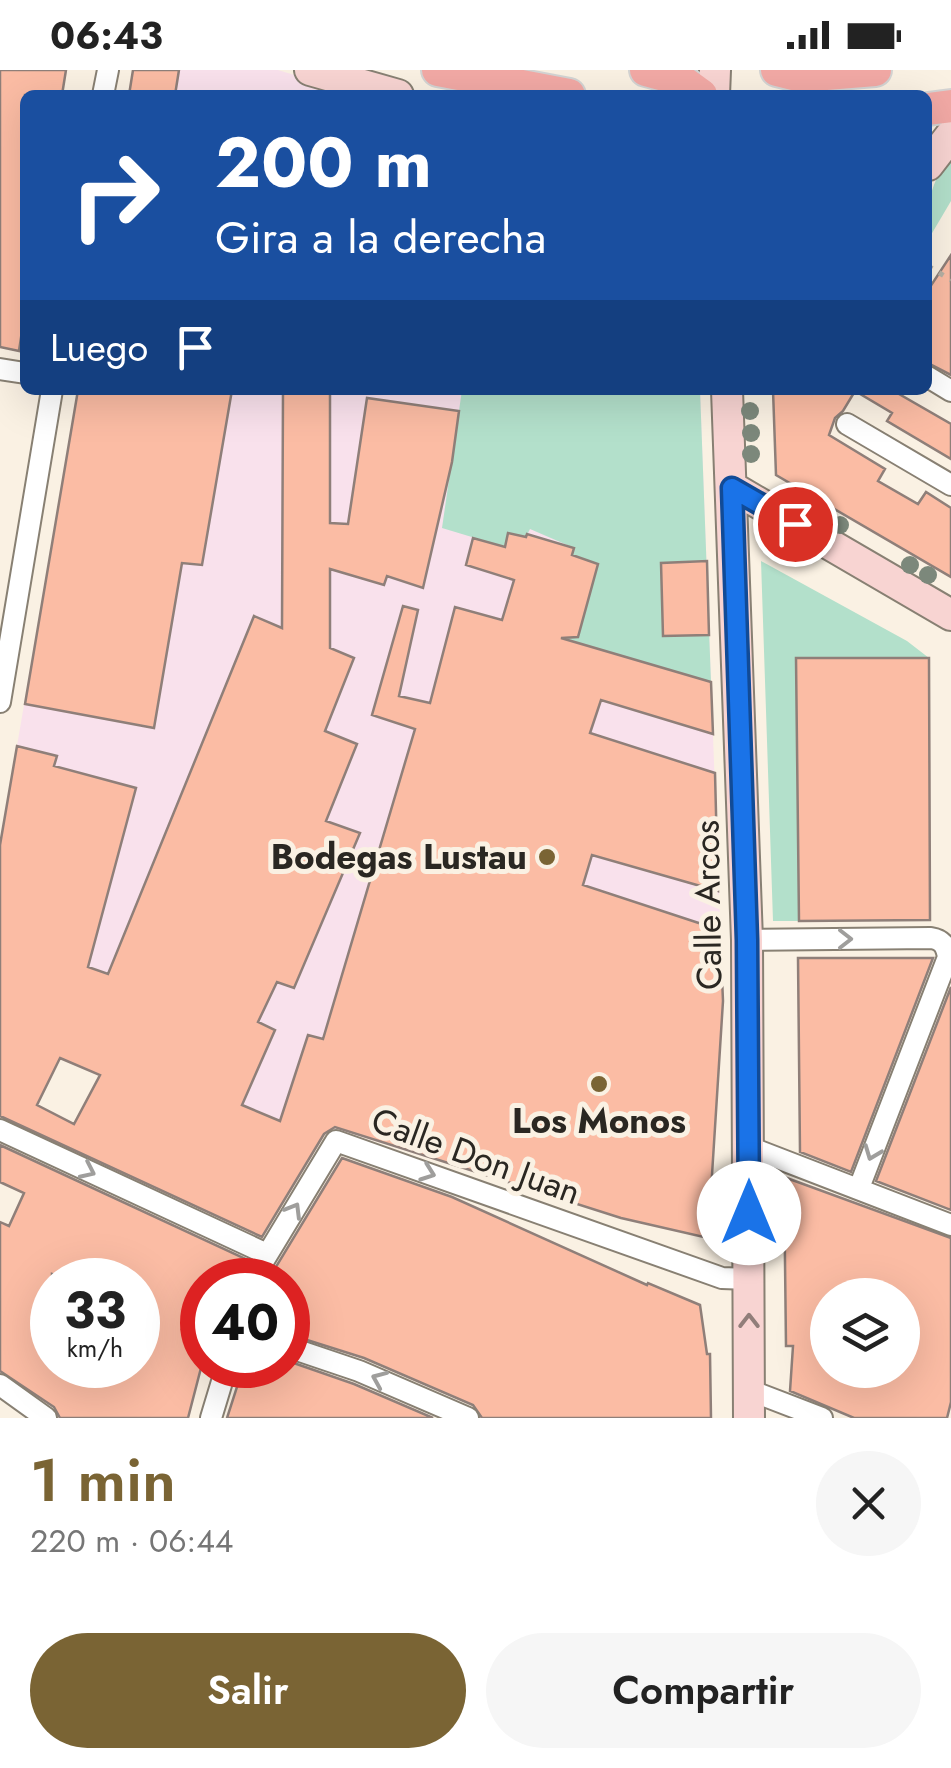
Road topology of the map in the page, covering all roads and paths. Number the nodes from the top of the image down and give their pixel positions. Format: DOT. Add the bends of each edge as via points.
graph roads {
  1 [pos="310,70"];
  2 [pos="438,70"];
  3 [pos="777,70"];
  4 [pos="875,70"];
  5 [pos="656,71"];
  6 [pos="380,90"];
  7 [pos="543,90"];
  8 [pos="694,90"];
  9 [pos="951,136"];
  10 [pos="932,160"];
  11 [pos="51,395"];
  12 [pos="727,395"];
  13 [pos="847,424"];
  14 [pos="951,485"];
  15 [pos="732,488"];
  16 [pos="951,616"];
  17 [pos="0,702"];
  18 [pos="747,940"];
  19 [pos="0,1130"];
  20 [pos="749,1148"];
  21 [pos="859,1188"];
  22 [pos="951,1225"];
  23 [pos="267,1254"];
  24 [pos="265,1258"];
  25 [pos="749,1279"];
  26 [pos="310,1354"];
  27 [pos="0,1385"];
  28 [pos="219,1388"];
  29 [pos="749,1404"];
  30 [pos="46,1418"];
  31 [pos="210,1418"];
  32 [pos="468,1418"];
  33 [pos="822,1418"];
  1 -- 6 [label="street"];
  2 -- 7 [label="main road"];
  3 -- 4 [label="main road" via="816,76"];
  5 -- 8 [label="main road"];
  9 -- 10 [label="street"];
  11 -- 17 [label="street"];
  12 -- 15 [label="street, Calle Arcos"];
  13 -- 14 [label="street"];
  15 -- 16 [label="street"];
  15 -- 18 [label="street, Calle Arcos"];
  18 -- 20 [label="street, Calle Arcos"];
  18 -- 21 [label="street, one-way" via="931,938 946,947 948,958"];
  19 -- 23 [label="street, one-way"];
  20 -- 21 [label="street"];
  20 -- 25 [label="street, Calle Arcos"];
  21 -- 22 [label="street"];
  23 -- 24 [label="street, Calle Don Juan"];
  23 -- 25 [label="street, Calle Don Juan, one-way" via="336,1140 722,1278"];
  29 -- 25 [label="street, Calle Arcos, one-way"];
  32 -- 26 [label="street, one-way"];
  27 -- 30 [label="street"];
  28 -- 31 [label="street"];
  29 -- 33 [label="street"];
}
